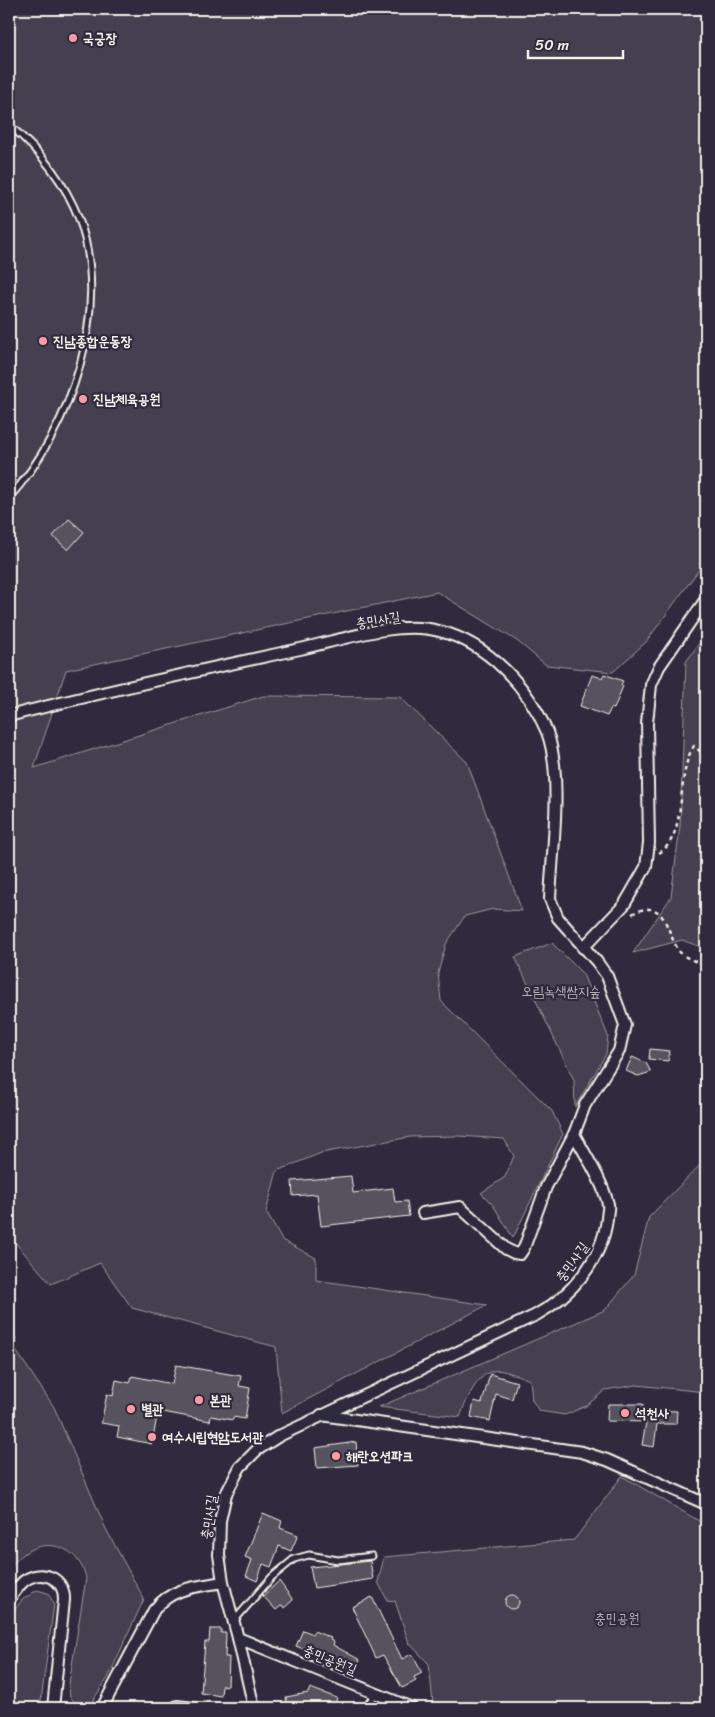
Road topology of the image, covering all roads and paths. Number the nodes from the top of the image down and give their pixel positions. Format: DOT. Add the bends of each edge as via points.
graph roads {
  1 [pos="9,125"];
  2 [pos="9,498"];
  3 [pos="706,599"];
  4 [pos="9,716"];
  5 [pos="706,783"];
  6 [pos="648,860"];
  7 [pos="629,915"];
  8 [pos="583,948"];
  9 [pos="706,966"];
  10 [pos="574,1134"];
  11 [pos="423,1213"];
  12 [pos="321,1415"];
  13 [pos="706,1504"];
  14 [pos="372,1556"];
  15 [pos="223,1582"];
  16 [pos="9,1600"];
  17 [pos="234,1621"];
  18 [pos="238,1638"];
  19 [pos="375,1693"];
  20 [pos="177,1706"];
  21 [pos="53,1708"];
  22 [pos="102,1708"];
  23 [pos="194,1708"];
  24 [pos="254,1708"];
  25 [pos="366,1708"];
  26 [pos="412,1708"];
  1 -- 2 [label="lane" via="50,167 75,210 88,256 91,294 82,358 64,410 34,467"];
  3 -- 6 [label="street" via="659,667 651,685 647,723"];
  4 -- 8 [label="street, 충민사길" via="399,628 438,630 473,645 505,669 530,698 547,734 556,773 550,899 558,918"];
  5 -- 6 [label="path" via="702,753 694,746 685,768 674,834 663,851"];
  6 -- 8 [label="street" via="624,905"];
  7 -- 9 [label="path" via="642,909 654,909 663,916 680,952"];
  8 -- 10 [label="street, 충민사길" via="607,976 625,1025 620,1051 585,1105"];
  10 -- 11 [label="street" via="546,1187 520,1254 509,1250 460,1207"];
  10 -- 12 [label="street, 충민사길" via="608,1205 604,1238 599,1250 570,1290 536,1315"];
  12 -- 13 [label="street" via="582,1452"];
  12 -- 15 [label="street, 충민사길" via="264,1445 245,1460 234,1475 224,1499 220,1522 219,1555"];
  14 -- 17 [label="lane" via="338,1560 309,1555 294,1559 272,1577"];
  15 -- 17 [label="street, 충민사길"];
  15 -- 22 [label="street" via="178,1590 161,1601"];
  16 -- 21 [label="street" via="23,1582 37,1576 54,1578 63,1588"];
  17 -- 18 [label="street, 충민사길"];
  18 -- 19 [label="street, 충민공원길"];
  18 -- 24 [label="street, 충민사길"];
  19 -- 25 [label="lane"];
  19 -- 26 [label="street, 충민공원길"];
  20 -- 23 [label="street"];
}
